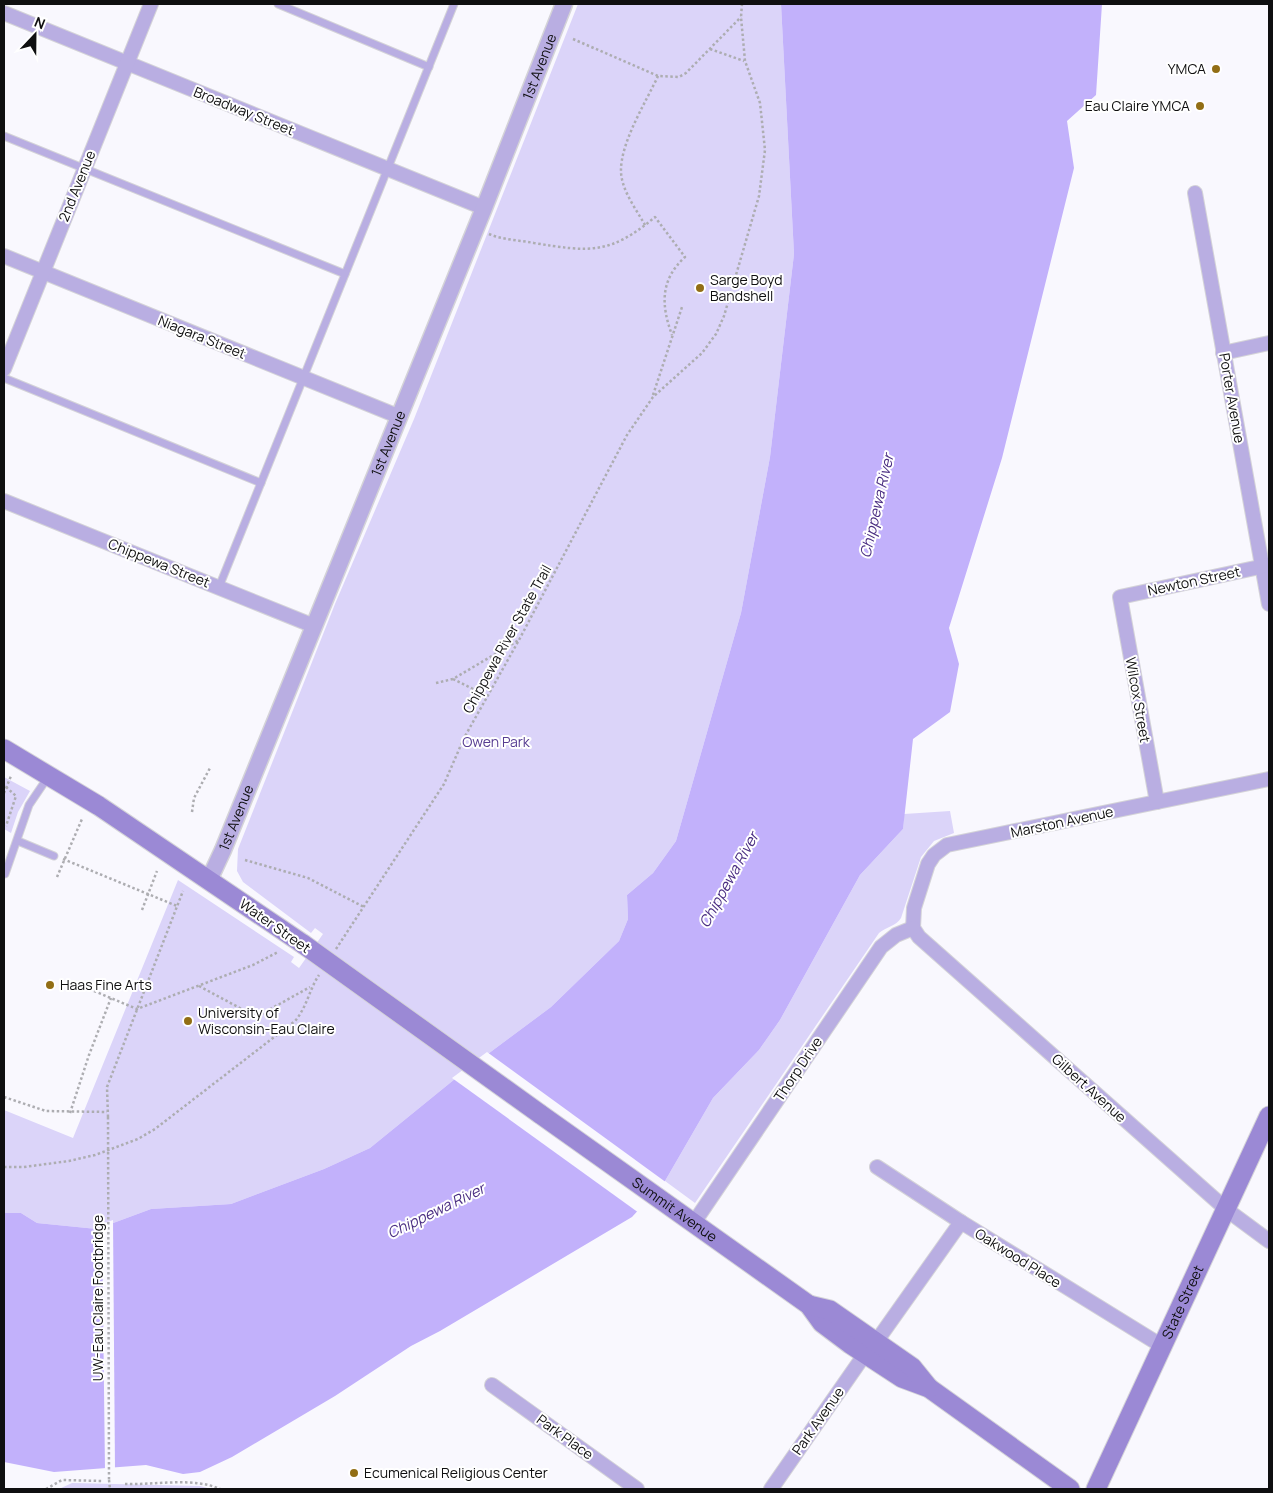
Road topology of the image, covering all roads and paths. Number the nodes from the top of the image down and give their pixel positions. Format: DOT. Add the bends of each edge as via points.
graph roads {
  1 [pos="151,4"];
  2 [pos="278,4"];
  3 [pos="454,4"];
  4 [pos="564,4"];
  5 [pos="742,4"];
  6 [pos="4,13"];
  7 [pos="741,17"];
  8 [pos="573,39"];
  9 [pos="710,49"];
  10 [pos="745,61"];
  11 [pos="127,63"];
  12 [pos="428,67"];
  13 [pos="658,76"];
  14 [pos="4,136"];
  15 [pos="84,168"];
  16 [pos="388,169"];
  17 [pos="1194,193"];
  18 [pos="484,208"];
  19 [pos="646,225"];
  20 [pos="488,233"];
  21 [pos="4,256"];
  22 [pos="43,272"];
  23 [pos="346,274"];
  24 [pos="682,307"];
  25 [pos="672,335"];
  26 [pos="1269,343"];
  27 [pos="1223,353"];
  28 [pos="4,369"];
  29 [pos="4,378"];
  30 [pos="304,378"];
  31 [pos="653,396"];
  32 [pos="400,417"];
  33 [pos="261,483"];
  34 [pos="4,501"];
  35 [pos="1266,566"];
  36 [pos="219,587"];
  37 [pos="1120,597"];
  38 [pos="1269,604"];
  39 [pos="314,626"];
  40 [pos="520,640"];
  41 [pos="453,679"];
  42 [pos="436,683"];
  43 [pos="487,697"];
  44 [pos="4,749"];
  45 [pos="210,768"];
  46 [pos="50,775"];
  47 [pos="11,776"];
  48 [pos="1269,779"];
  49 [pos="6,787"];
  50 [pos="4,792"];
  51 [pos="1157,802"];
  52 [pos="192,812"];
  53 [pos="82,819"];
  54 [pos="6,826"];
  55 [pos="18,840"];
  56 [pos="54,856"];
  57 [pos="64,860"];
  58 [pos="245,860"];
  59 [pos="157,871"];
  60 [pos="6,874"];
  61 [pos="57,877"];
  62 [pos="209,880"];
  63 [pos="184,890"];
  64 [pos="148,894"];
  65 [pos="177,906"];
  66 [pos="364,907"];
  67 [pos="142,910"];
  68 [pos="913,928"];
  69 [pos="278,952"];
  70 [pos="332,954"];
  71 [pos="322,970"];
  72 [pos="198,986"];
  73 [pos="311,986"];
  74 [pos="94,991"];
  75 [pos="111,998"];
  76 [pos="137,1009"];
  77 [pos="4,1097"];
  78 [pos="108,1112"];
  79 [pos="70,1113"];
  80 [pos="540,1114"];
  81 [pos="1269,1116"];
  82 [pos="4,1167"];
  83 [pos="877,1167"];
  84 [pos="1226,1210"];
  85 [pos="688,1220"];
  86 [pos="961,1222"];
  87 [pos="1269,1242"];
  88 [pos="1162,1346"];
  89 [pos="870,1348"];
  90 [pos="492,1385"];
  91 [pos="102,1481"];
  92 [pos="125,1484"];
  93 [pos="153,1485"];
  94 [pos="46,1489"];
  95 [pos="110,1489"];
  96 [pos="155,1489"];
  97 [pos="220,1489"];
  98 [pos="637,1489"];
  99 [pos="771,1489"];
  100 [pos="1070,1489"];
  101 [pos="1096,1489"];
  1 -- 11 [label="street, 2nd Avenue"];
  2 -- 12 [label="lane"];
  3 -- 12 [label="lane"];
  4 -- 18 [label="street, 1st Avenue"];
  5 -- 7 [label="path, Chippewa River State Trail"];
  6 -- 11 [label="street, Broadway Street"];
  7 -- 9 [label="path"];
  7 -- 10 [label="path, Chippewa River State Trail"];
  8 -- 13 [label="path"];
  9 -- 10 [label="path"];
  9 -- 13 [label="path" via="679,77"];
  10 -- 31 [label="path, Chippewa River State Trail" via="754,82 763,125 765,150 758,196 716,334 702,353"];
  11 -- 15 [label="street, 2nd Avenue"];
  11 -- 16 [label="street, Broadway Street"];
  12 -- 16 [label="lane"];
  13 -- 19 [label="path" via="622,158 621,173 626,188"];
  14 -- 15 [label="lane"];
  15 -- 22 [label="street, 2nd Avenue"];
  15 -- 23 [label="lane"];
  16 -- 18 [label="street, Broadway Street"];
  16 -- 23 [label="lane"];
  17 -- 27 [label="street, Porter Avenue"];
  18 -- 32 [label="street, 1st Avenue"];
  19 -- 20 [label="path" via="617,243 586,251"];
  19 -- 25 [label="path" via="655,217 685,257 674,267 662,301"];
  21 -- 22 [label="street, Niagara Street"];
  22 -- 28 [label="street, 2nd Avenue"];
  22 -- 30 [label="street, Niagara Street"];
  23 -- 30 [label="lane"];
  24 -- 25 [label="path"];
  25 -- 31 [label="path"];
  26 -- 27 [label="street"];
  27 -- 35 [label="street, Porter Avenue"];
  29 -- 33 [label="lane"];
  30 -- 32 [label="street, Niagara Street"];
  30 -- 33 [label="lane"];
  31 -- 40 [label="path, Chippewa River State Trail" via="607,471"];
  32 -- 39 [label="street, 1st Avenue"];
  33 -- 36 [label="lane"];
  34 -- 36 [label="street, Chippewa Street"];
  35 -- 37 [label="street, Newton Street"];
  35 -- 38 [label="street, Porter Avenue"];
  36 -- 39 [label="street, Chippewa Street"];
  37 -- 51 [label="street, Wilcox Street"];
  39 -- 62 [label="street, 1st Avenue"];
  40 -- 41 [label="path"];
  40 -- 43 [label="path, Chippewa River State Trail"];
  41 -- 42 [label="path"];
  41 -- 43 [label="path"];
  43 -- 66 [label="path, Chippewa River State Trail" via="444,784"];
  44 -- 46 [label="main road, Water Street"];
  45 -- 52 [label="path" via="194,798"];
  46 -- 55 [label="lane" via="29,806"];
  46 -- 62 [label="main road, Water Street"];
  47 -- 49 [label="path"];
  48 -- 51 [label="street, Marston Avenue"];
  49 -- 50 [label="path"];
  49 -- 54 [label="path" via="16,796"];
  51 -- 68 [label="street, Marston Avenue" via="947,845 928,864 914,908"];
  53 -- 57 [label="path"];
  55 -- 56 [label="lane"];
  55 -- 60 [label="lane"];
  56 -- 57 [label="path"];
  57 -- 61 [label="path"];
  57 -- 64 [label="path"];
  58 -- 66 [label="path" via="308,878"];
  59 -- 64 [label="path"];
  62 -- 80 [label="main road, Water Street, bridge"];
  63 -- 65 [label="path, UW-Eau Claire Footbridge"];
  64 -- 65 [label="path"];
  64 -- 67 [label="path"];
  65 -- 76 [label="path, UW-Eau Claire Footbridge"];
  66 -- 70 [label="path, Chippewa River State Trail"];
  68 -- 84 [label="street, Gilbert Avenue" via="919,937"];
  68 -- 85 [label="street, Thorp Drive" via="896,935 881,947"];
  69 -- 72 [label="path"];
  71 -- 73 [label="path"];
  72 -- 73 [label="path" via="258,1016"];
  72 -- 76 [label="path"];
  73 -- 82 [label="path" via="303,1012 296,1021 155,1129 128,1144 95,1155 24,1168"];
  74 -- 75 [label="path"];
  75 -- 76 [label="path"];
  75 -- 79 [label="path"];
  76 -- 78 [label="path, UW-Eau Claire Footbridge" via="107,1087"];
  77 -- 79 [label="path" via="46,1111"];
  78 -- 79 [label="path"];
  78 -- 95 [label="path, UW-Eau Claire Footbridge, bridge"];
  80 -- 85 [label="main road, Summit Avenue"];
  81 -- 84 [label="main road, State Street"];
  83 -- 86 [label="street, Oakwood Place"];
  84 -- 87 [label="street, Gilbert Avenue"];
  84 -- 88 [label="main road, State Street"];
  85 -- 89 [label="main road, Summit Avenue" via="809,1305 822,1323"];
  86 -- 88 [label="street, Oakwood Place"];
  86 -- 89 [label="street, Park Avenue"];
  88 -- 101 [label="main road, State Street"];
  89 -- 99 [label="street, Park Avenue"];
  89 -- 100 [label="main road, Summit Avenue" via="912,1367 929,1388"];
  90 -- 98 [label="street, Park Place"];
  91 -- 94 [label="path" via="62,1480"];
  92 -- 93 [label="path"];
  93 -- 96 [label="path"];
  93 -- 97 [label="path" via="191,1483"];
}
